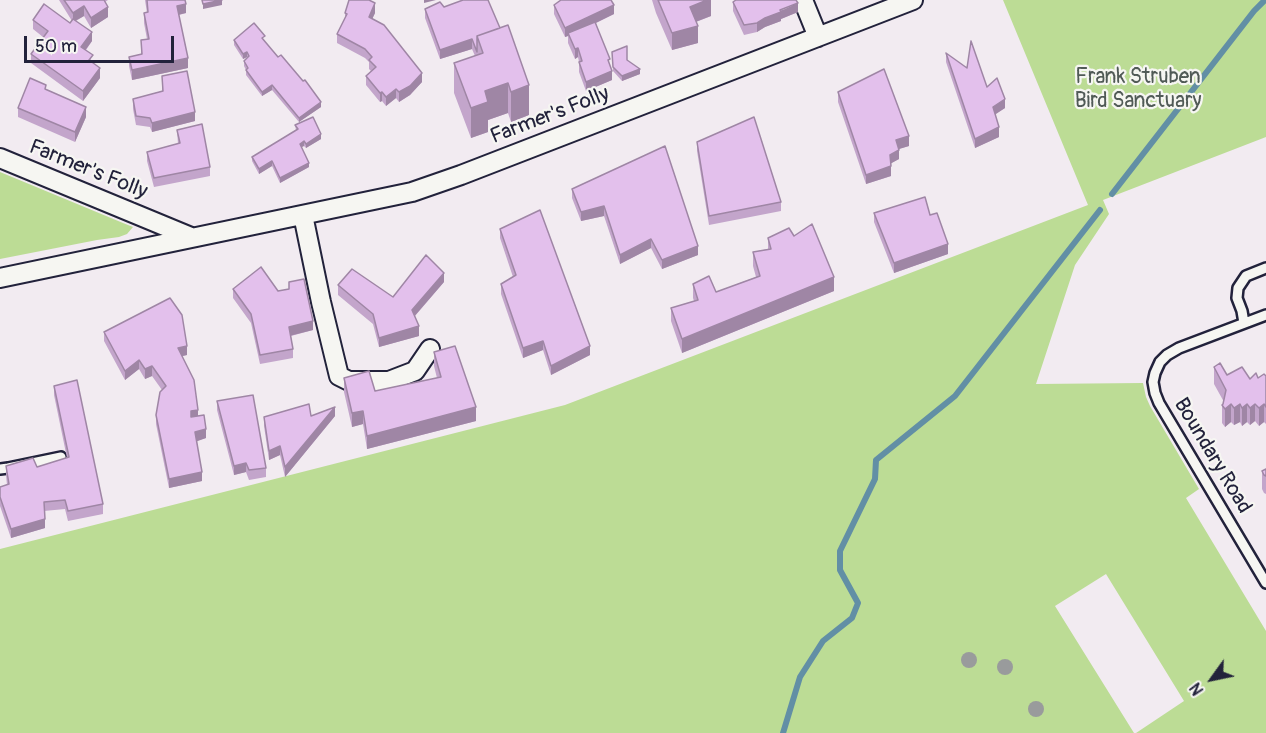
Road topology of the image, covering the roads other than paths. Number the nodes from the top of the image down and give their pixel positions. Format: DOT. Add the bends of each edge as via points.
graph roads {
  1 [pos="803,0"];
  2 [pos="913,0"];
  3 [pos="818,37"];
  4 [pos="0,158"];
  5 [pos="303,215"];
  6 [pos="191,237"];
  7 [pos="1266,268"];
  8 [pos="0,278"];
  9 [pos="1266,315"];
  10 [pos="1244,323"];
  11 [pos="430,349"];
  12 [pos="62,458"];
  13 [pos="0,469"];
  14 [pos="1266,583"];
  1 -- 3 [label="street"];
  2 -- 3 [label="street, Farmer's Folly"];
  3 -- 5 [label="street, Farmer's Folly" via="412,192"];
  4 -- 6 [label="street, Farmer's Folly"];
  5 -- 6 [label="street, Farmer's Folly"];
  5 -- 11 [label="street" via="339,376 350,381 389,381 415,371"];
  6 -- 8 [label="street, Farmer's Folly"];
  7 -- 10 [label="lane" via="1246,276 1238,288"];
  9 -- 10 [label="lane, Boundary Road"];
  10 -- 14 [label="lane, Boundary Road" via="1167,355 1153,382 1159,403"];
  12 -- 13 [label="lane"];
}
